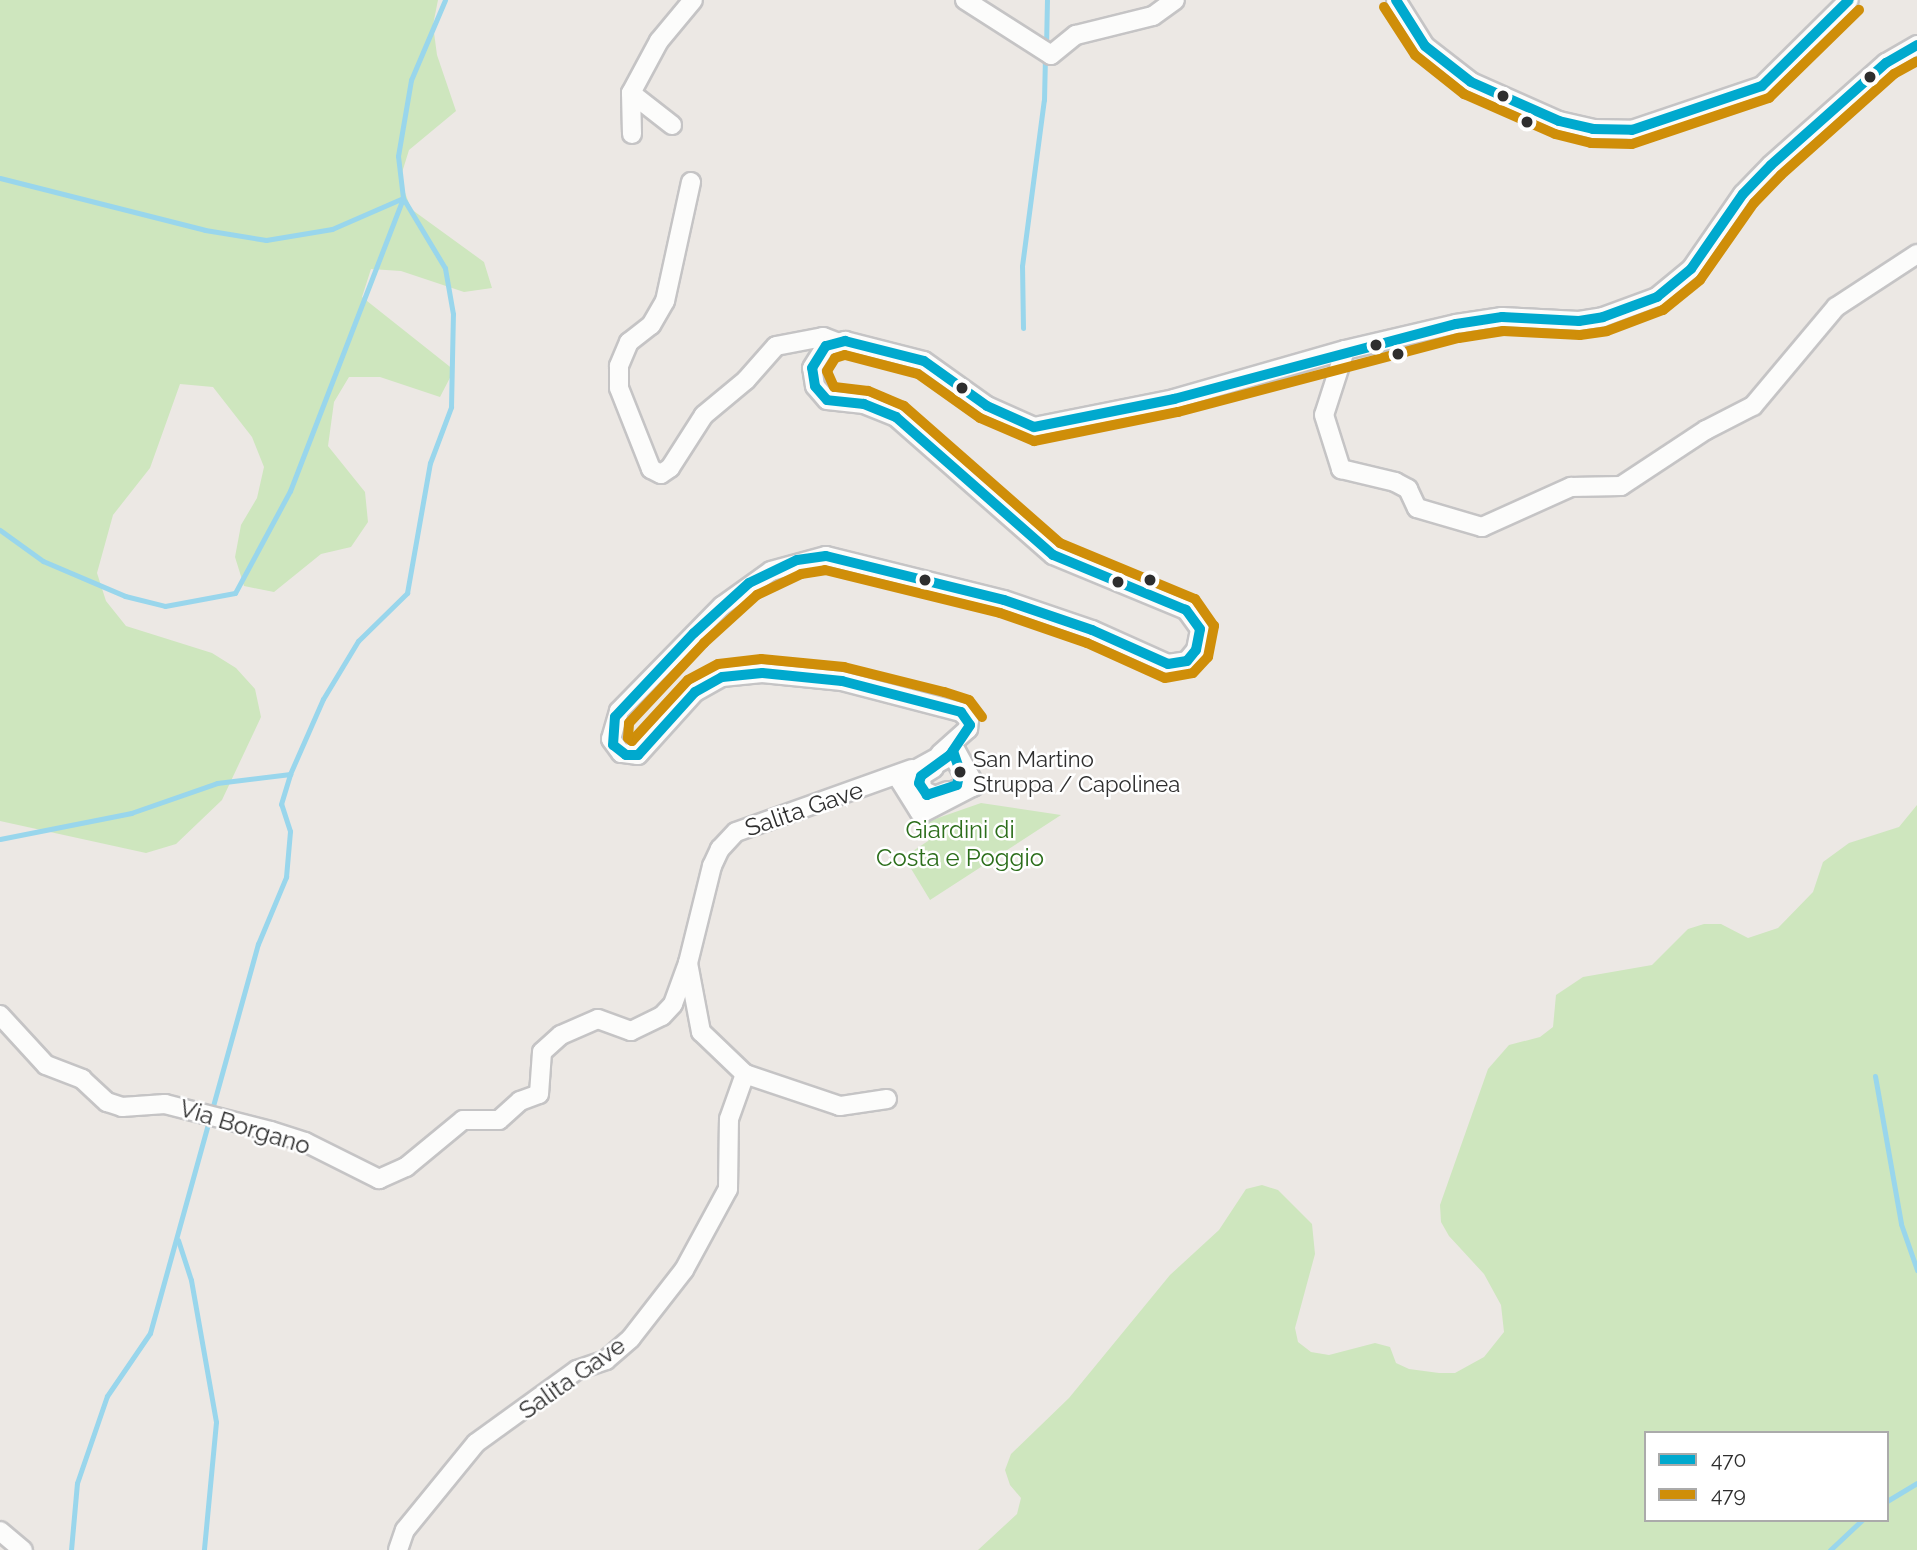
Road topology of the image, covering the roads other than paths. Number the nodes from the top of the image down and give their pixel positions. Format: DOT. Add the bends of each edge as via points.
graph roads {
  1 [pos="693,0"];
  2 [pos="965,0"];
  3 [pos="1175,0"];
  4 [pos="1396,0"];
  5 [pos="1849,0"];
  6 [pos="1917,45"];
  7 [pos="631,93"];
  8 [pos="672,125"];
  9 [pos="632,134"];
  10 [pos="691,182"];
  11 [pos="1917,254"];
  12 [pos="1898,266"];
  13 [pos="1917,266"];
  14 [pos="836,342"];
  15 [pos="1345,350"];
  16 [pos="688,963"];
  17 [pos="0,1015"];
  18 [pos="745,1073"];
  19 [pos="887,1099"];
  20 [pos="0,1531"];
  21 [pos="23,1550"];
  22 [pos="398,1550"];
  1 -- 7 [label="street" via="659,41"];
  2 -- 3 [label="street" via="1051,55 1076,35 1153,16"];
  4 -- 5 [label="street" via="1425,46 1471,82 1559,121 1593,129 1632,130 1762,86"];
  6 -- 15 [label="street" via="1886,63 1771,165 1743,194 1703,257 1657,297 1579,321 1502,317"];
  7 -- 8 [label="street"];
  7 -- 9 [label="street"];
  10 -- 14 [label="street" via="665,301 651,324 629,342 619,366 619,388 651,469 664,473 704,415 746,380 776,346 823,337"];
  11 -- 12 [label="street"];
  12 -- 13 [label="street"];
  12 -- 15 [label="street" via="1853,293 1823,319 1753,406 1706,430 1621,486 1571,488 1478,527 1417,508 1402,485 1350,474 1339,465 1324,415"];
  14 -- 15 [label="street" via="924,361 987,406 1034,427 1174,399"];
  14 -- 16 [label="street, Salita Gave" via="814,359 812,376 827,400 881,410 911,426 1053,555 1186,610 1200,629 1196,650 1187,661 1168,664 1092,630 1004,600 826,556 771,571 722,606 619,711 611,728 613,745 626,755 638,755 695,692 722,677 762,673 842,681 961,712 970,725 954,746 895,777 796,812 762,819 736,832 712,866"];
  16 -- 17 [label="street, Via Borgano" via="673,1004 662,1016 631,1031 598,1018 551,1041 542,1052 539,1094 520,1101 499,1120 463,1120 407,1167 379,1180 305,1142 271,1131 165,1104 122,1107 107,1102 82,1079 46,1065"];
  16 -- 18 [label="street, Salita Gave" via="701,1032"];
  18 -- 19 [label="street" via="840,1105"];
  18 -- 22 [label="street, Salita Gave" via="729,1119 728,1189 684,1270 631,1338 606,1360 577,1370 475,1443 405,1530"];
  20 -- 21 [label="street"];
}
